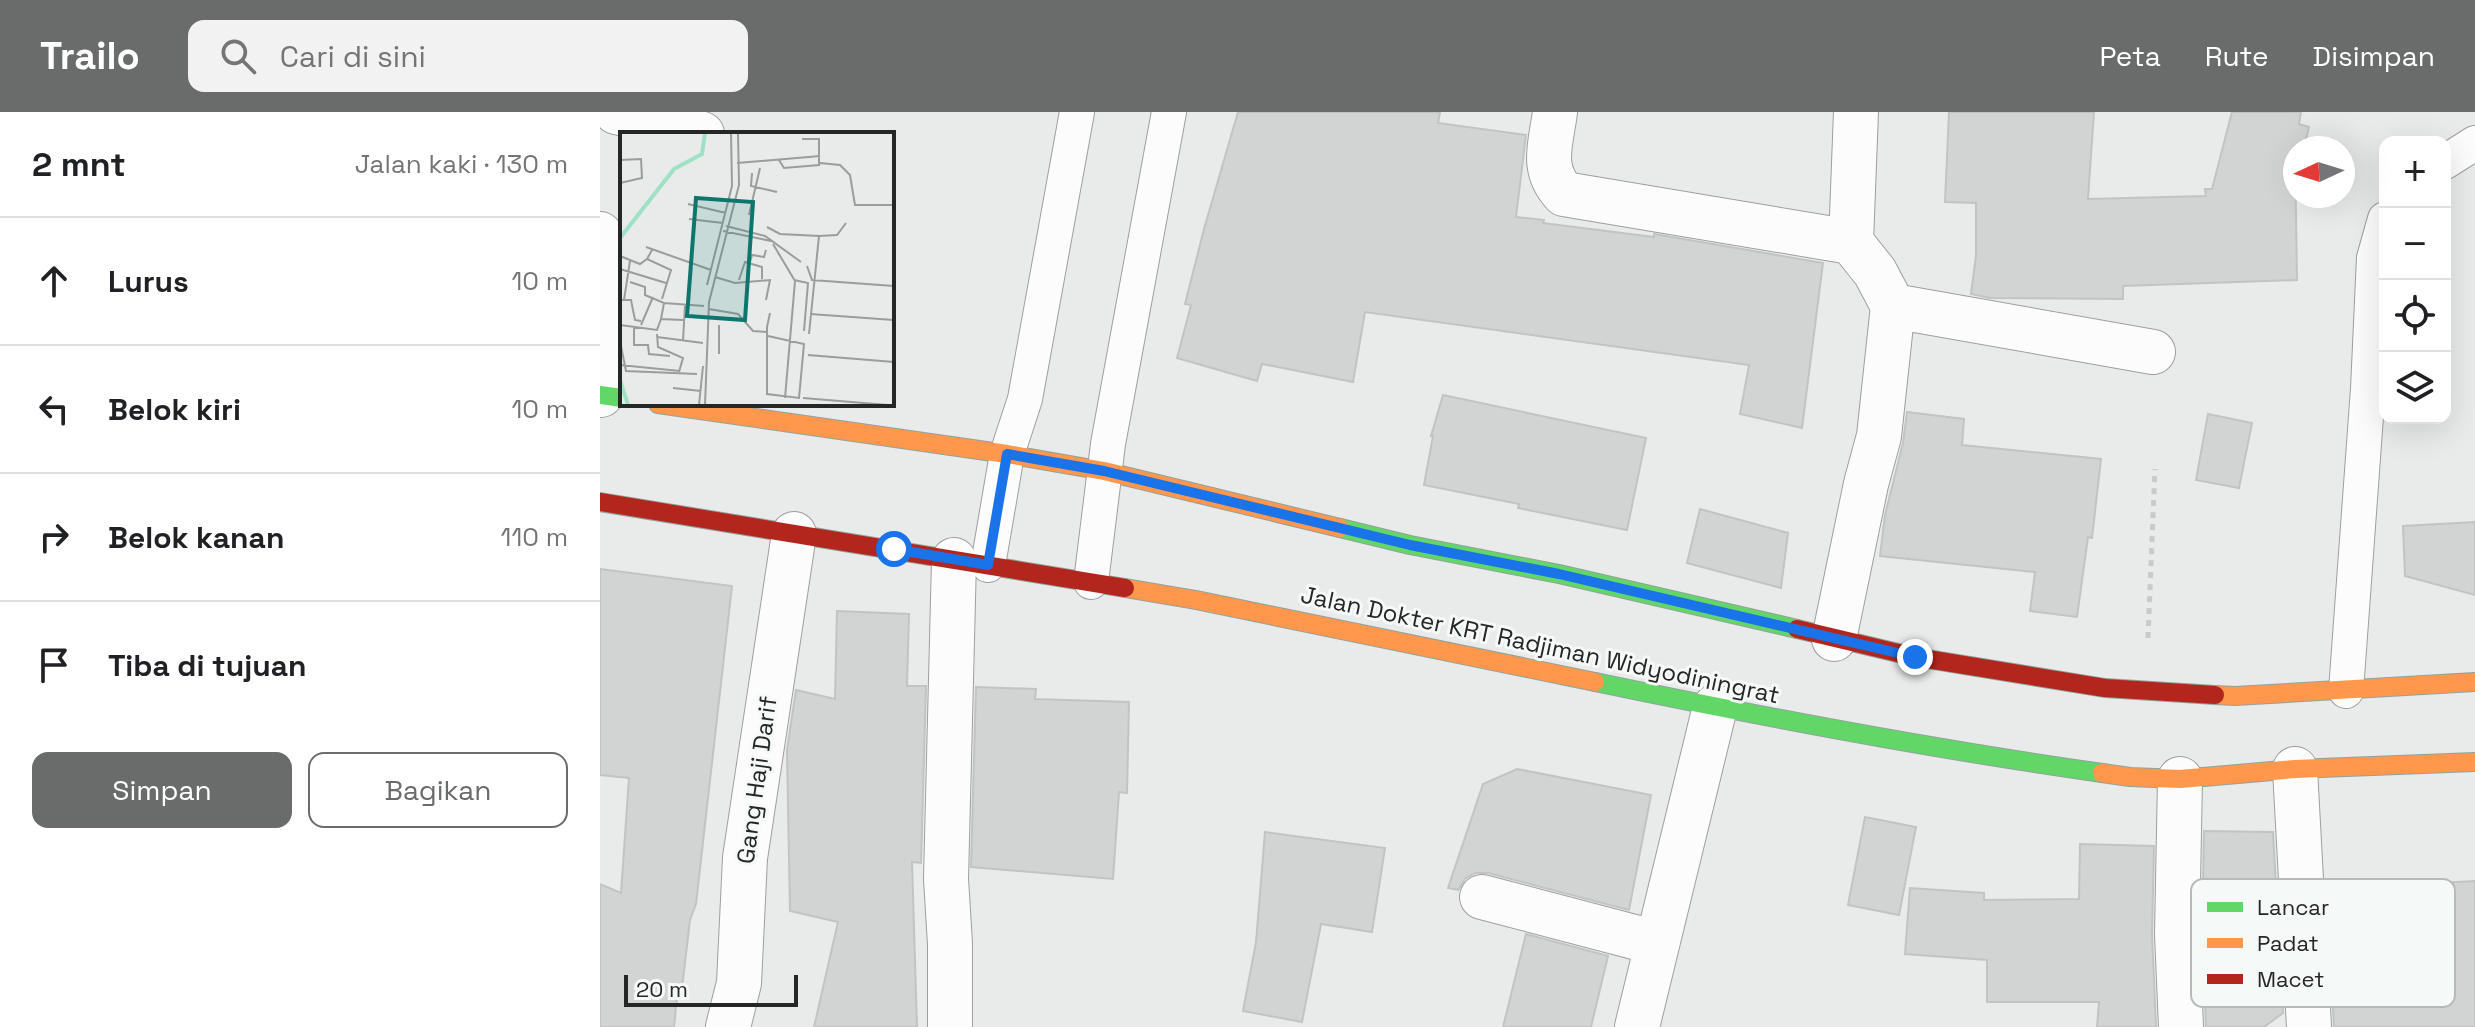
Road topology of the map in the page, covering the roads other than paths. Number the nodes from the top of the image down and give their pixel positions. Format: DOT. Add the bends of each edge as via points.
graph roads {
  1 [pos="1077,112"];
  2 [pos="1169,112"];
  3 [pos="1555,112"];
  4 [pos="1856,112"];
  5 [pos="642,115"];
  6 [pos="697,132"];
  7 [pos="2475,143"];
  8 [pos="2451,158"];
  9 [pos="600,234"];
  10 [pos="2379,240"];
  11 [pos="1851,242"];
  12 [pos="1893,306"];
  13 [pos="2153,352"];
  14 [pos="608,396"];
  15 [pos="683,406"];
  16 [pos="732,410"];
  17 [pos="1007,454"];
  18 [pos="1104,471"];
  19 [pos="600,502"];
  20 [pos="794,534"];
  21 [pos="971,563"];
  22 [pos="1091,582"];
  23 [pos="1834,639"];
  24 [pos="2475,682"];
  25 [pos="2346,691"];
  26 [pos="1715,707"];
  27 [pos="2475,762"];
  28 [pos="2295,769"];
  29 [pos="2180,779"];
  30 [pos="2301,879"];
  31 [pos="1482,897"];
  32 [pos="1657,943"];
  33 [pos="2308,1007"];
  34 [pos="728,1027"];
  35 [pos="950,1027"];
  36 [pos="1637,1027"];
  37 [pos="2181,1027"];
  38 [pos="2309,1027"];
  1 -- 17 [label="lane" via="1025,399"];
  2 -- 18 [label="lane"];
  3 -- 11 [label="street" via="1548,169 1564,194"];
  4 -- 11 [label="street"];
  5 -- 6 [label="street"];
  7 -- 8 [label="lane"];
  9 -- 14 [label="street" via="611,264"];
  10 -- 25 [label="lane"];
  11 -- 12 [label="street"];
  12 -- 13 [label="street"];
  12 -- 23 [label="street" via="1879,436"];
  15 -- 16 [label="main road"];
  16 -- 17 [label="main road"];
  17 -- 18 [label="main road"];
  17 -- 21 [label="lane"];
  18 -- 22 [label="lane"];
  18 -- 23 [label="main road"];
  19 -- 20 [label="main road, Jalan Dokter KRT Radjiman Widyodiningrat"];
  20 -- 21 [label="main road, Jalan Dokter KRT Radjiman Widyodiningrat"];
  20 -- 34 [label="street, Gang Haji Darif" via="745,858 739,983"];
  21 -- 22 [label="main road, Jalan Dokter KRT Radjiman Widyodiningrat"];
  21 -- 35 [label="street" via="946,879"];
  22 -- 26 [label="main road, Jalan Dokter KRT Radjiman Widyodiningrat"];
  23 -- 25 [label="main road" via="2105,688 2235,696"];
  24 -- 25 [label="main road"];
  26 -- 29 [label="main road, Jalan Dokter KRT Radjiman Widyodiningrat" via="2018,761"];
  26 -- 32 [label="street"];
  27 -- 28 [label="main road, Jalan Dokter KRT Radjiman Widyodiningrat"];
  28 -- 29 [label="main road, Jalan Dokter KRT Radjiman Widyodiningrat"];
  28 -- 30 [label="street"];
  29 -- 37 [label="street"];
  31 -- 32 [label="street"];
  32 -- 36 [label="street"];
  33 -- 38 [label="street"];
}
